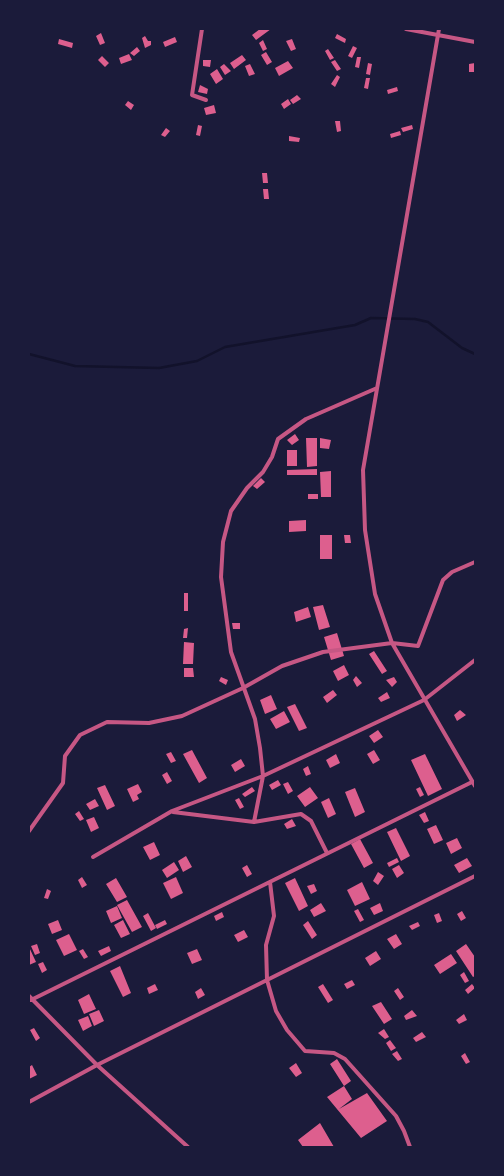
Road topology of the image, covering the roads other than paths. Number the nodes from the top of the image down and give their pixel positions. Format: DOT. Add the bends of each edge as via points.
graph roads {
  1 [pos="202,29"];
  2 [pos="406,29"];
  3 [pos="440,29"];
  4 [pos="438,35"];
  5 [pos="475,42"];
  6 [pos="206,100"];
  7 [pos="377,388"];
  8 [pos="475,562"];
  9 [pos="392,644"];
  10 [pos="475,660"];
  11 [pos="243,688"];
  12 [pos="424,700"];
  13 [pos="263,776"];
  14 [pos="474,784"];
  15 [pos="172,811"];
  16 [pos="254,822"];
  17 [pos="29,831"];
  18 [pos="328,853"];
  19 [pos="93,858"];
  20 [pos="475,876"];
  21 [pos="270,882"];
  22 [pos="267,980"];
  23 [pos="30,998"];
  24 [pos="97,1065"];
  25 [pos="29,1102"];
  26 [pos="188,1147"];
  27 [pos="410,1147"];
  1 -- 6 [label="street" via="192,95"];
  2 -- 4 [label="street"];
  3 -- 4 [label="street"];
  4 -- 5 [label="street"];
  4 -- 7 [label="street"];
  7 -- 9 [label="street" via="363,470 365,530 375,594"];
  7 -- 11 [label="street" via="306,419 278,439 263,472 247,488 231,511 223,542 221,577 231,652"];
  8 -- 9 [label="street" via="452,572 443,580 418,646"];
  9 -- 11 [label="street" via="323,652 282,666"];
  9 -- 12 [label="street"];
  10 -- 12 [label="street"];
  11 -- 13 [label="street" via="255,720"];
  11 -- 17 [label="street" via="182,716 149,723 107,722 80,735 65,756 63,783"];
  12 -- 13 [label="street"];
  12 -- 14 [label="street"];
  13 -- 15 [label="street"];
  13 -- 16 [label="street"];
  14 -- 18 [label="street"];
  15 -- 16 [label="street"];
  15 -- 19 [label="street"];
  16 -- 18 [label="street" via="302,814 311,820"];
  18 -- 21 [label="street"];
  20 -- 22 [label="street"];
  21 -- 22 [label="street" via="274,916 266,945"];
  21 -- 23 [label="street"];
  22 -- 24 [label="street"];
  22 -- 27 [label="street" via="276,1011 287,1030 305,1051 334,1053 345,1059 396,1116"];
  23 -- 24 [label="street"];
  24 -- 25 [label="street"];
  24 -- 26 [label="street"];
}
